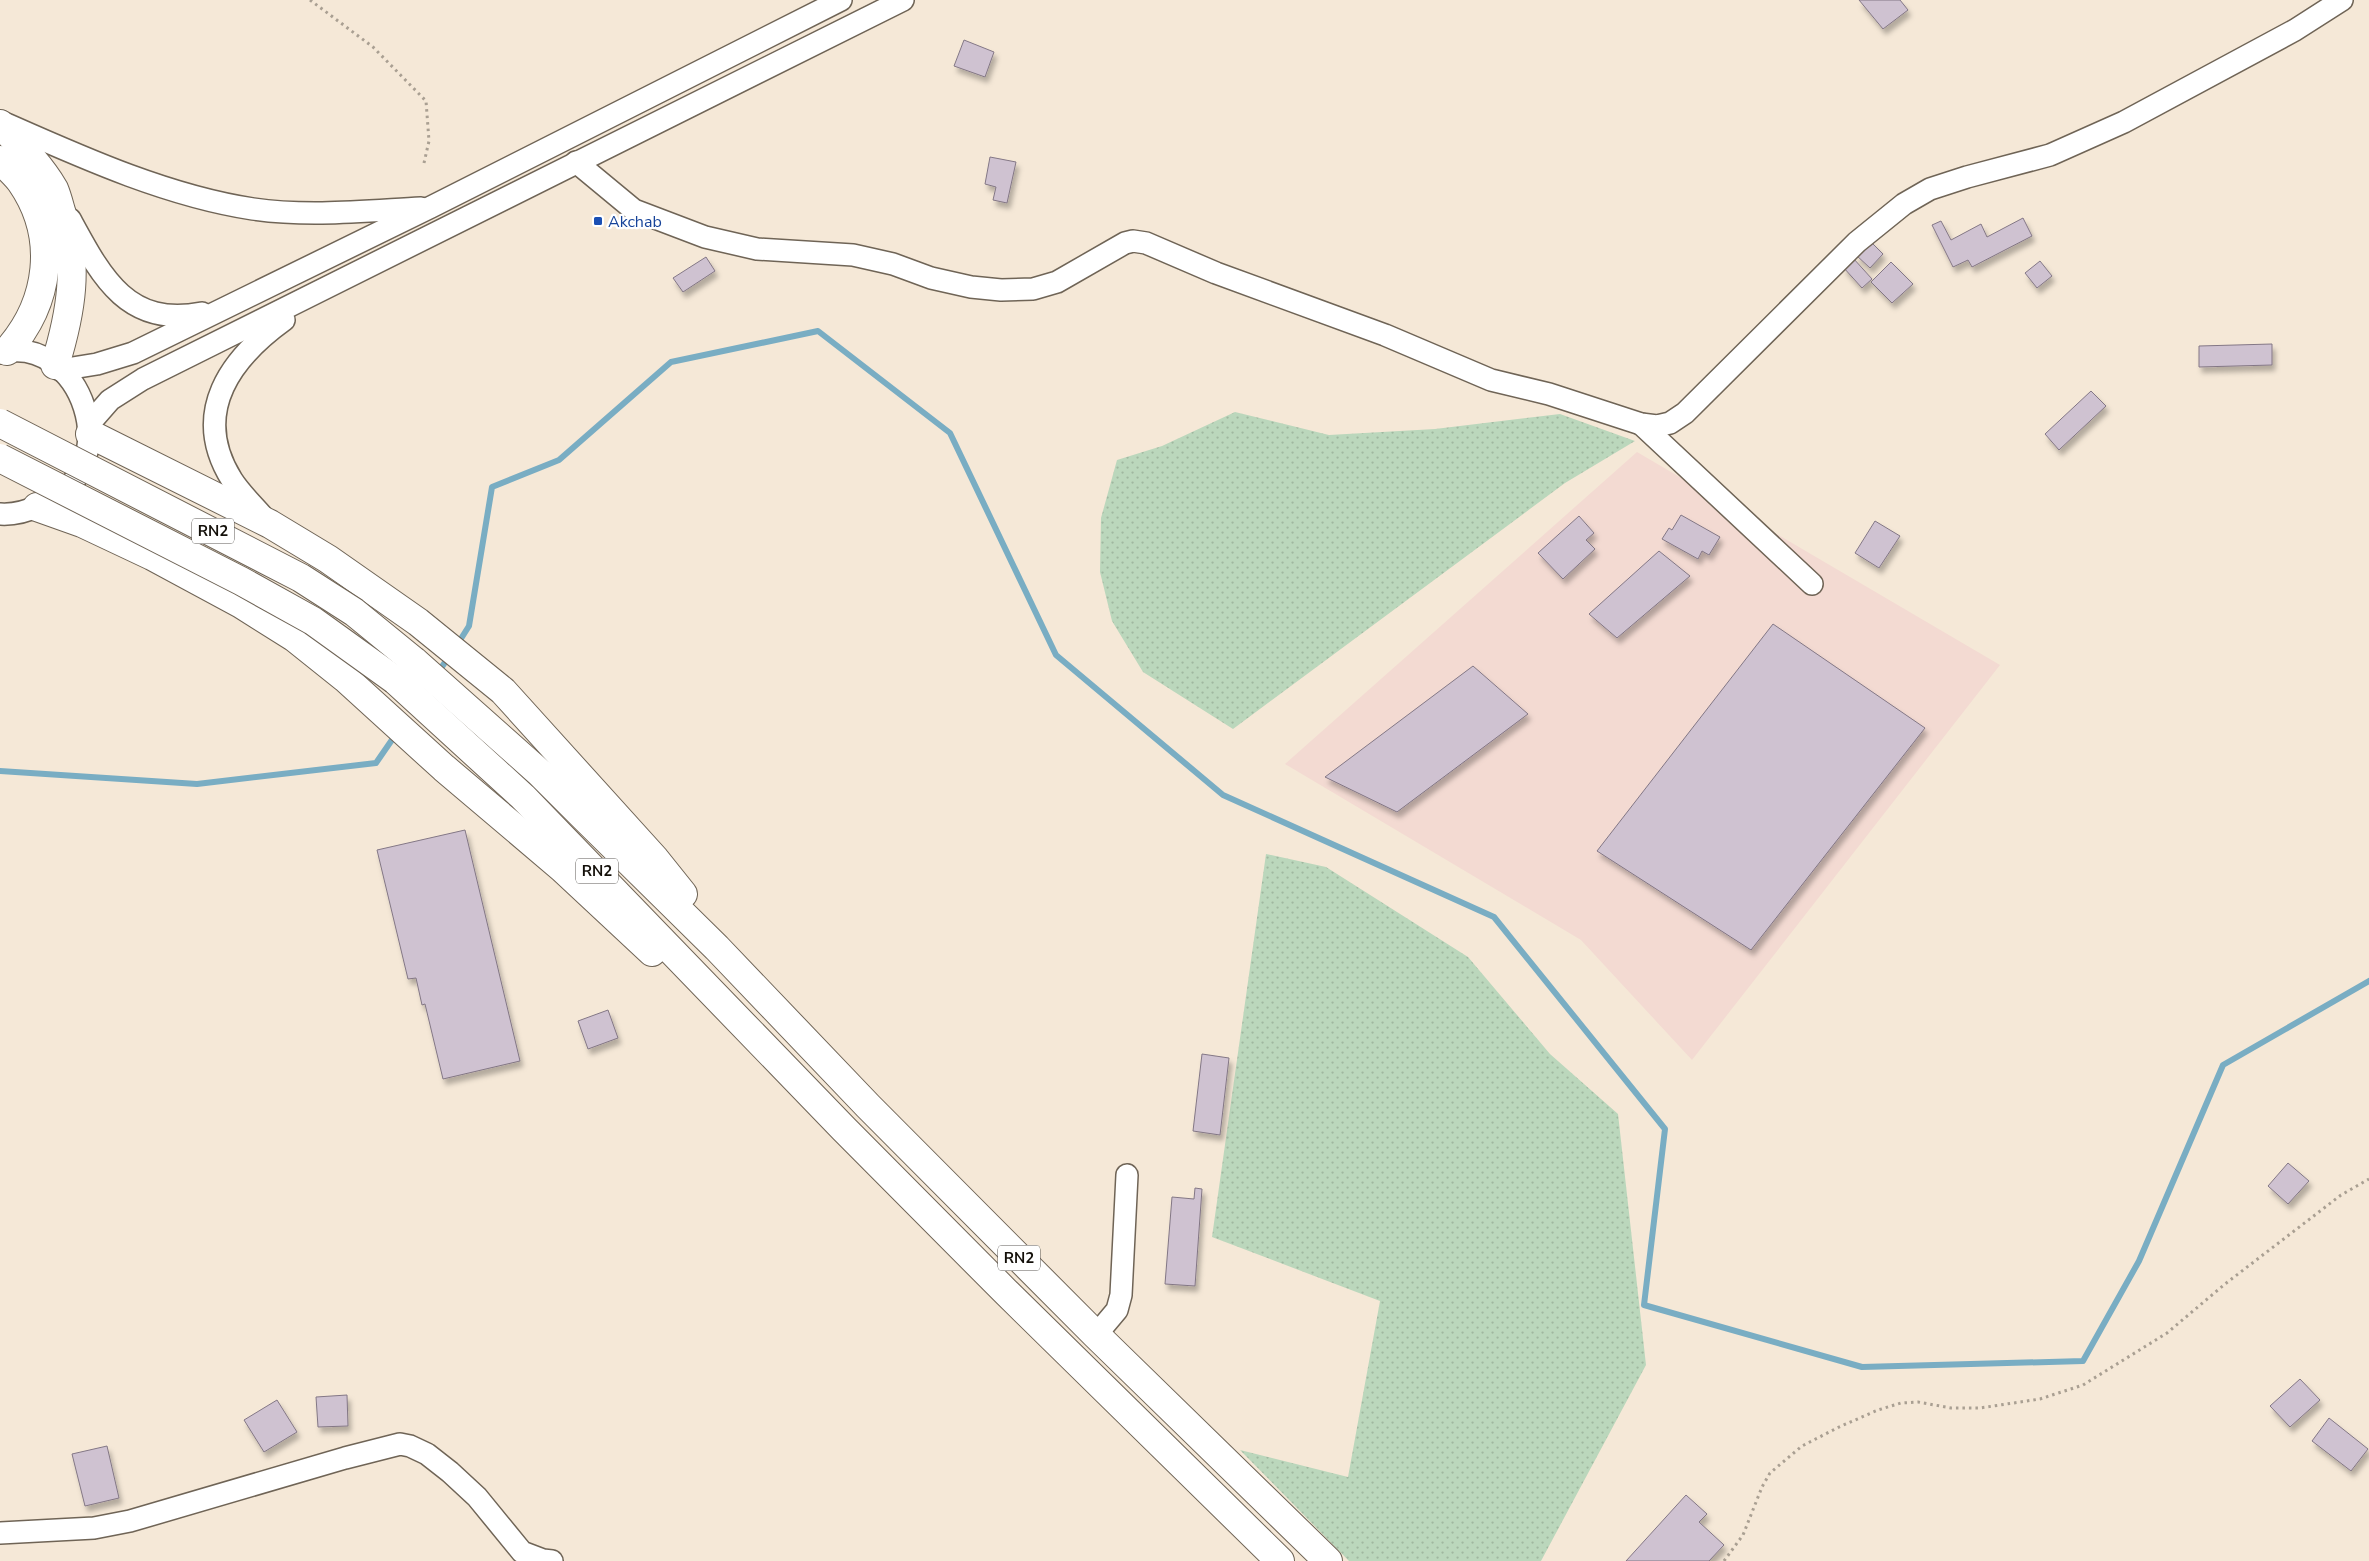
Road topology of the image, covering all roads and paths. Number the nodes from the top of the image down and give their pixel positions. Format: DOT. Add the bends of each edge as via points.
graph roads {
  1 [pos="310,0"];
  2 [pos="841,0"];
  3 [pos="903,0"];
  4 [pos="2342,0"];
  5 [pos="0,123"];
  6 [pos="0,160"];
  7 [pos="576,162"];
  8 [pos="424,163"];
  9 [pos="54,190"];
  10 [pos="431,207"];
  11 [pos="331,286"];
  12 [pos="234,304"];
  13 [pos="3,352"];
  14 [pos="57,367"];
  15 [pos="0,423"];
  16 [pos="1641,424"];
  17 [pos="89,429"];
  18 [pos="0,458"];
  19 [pos="37,507"];
  20 [pos="0,514"];
  21 [pos="270,524"];
  22 [pos="1812,584"];
  23 [pos="717,948"];
  24 [pos="719,998"];
  25 [pos="1127,1175"];
  26 [pos="2369,1179"];
  27 [pos="1096,1335"];
  28 [pos="0,1533"];
  29 [pos="552,1561"];
  30 [pos="1280,1561"];
  31 [pos="1328,1561"];
  32 [pos="1724,1561"];
  1 -- 8 [label="path" via="373,47 426,101 429,141"];
  2 -- 10 [label="street"];
  3 -- 7 [label="street"];
  4 -- 16 [label="street" via="2295,30 2124,122 2050,155 1967,176 1930,189 1904,204 1857,242 1685,413 1670,423 1657,426"];
  5 -- 9 [label="highway" via="31,157"];
  5 -- 10 [label="street" via="112,168 227,204 316,213"];
  6 -- 13 [label="highway" via="20,182 36,210 44,240 45,272 38,303 20,337"];
  7 -- 11 [label="street"];
  7 -- 16 [label="street" via="634,210 705,238 757,248 853,255 971,287 1032,289 1057,282 1125,243 1146,243 1216,273 1385,335 1491,380 1549,394"];
  9 -- 12 [label="street" via="96,267 113,288 138,308 161,315 185,316"];
  9 -- 14 [label="highway" via="67,228 73,262 72,297"];
  10 -- 12 [label="street"];
  11 -- 17 [label="street" via="124,389 110,400"];
  11 -- 21 [label="street" via="242,355 224,382 216,408 217,440 225,465 239,490"];
  12 -- 14 [label="street" via="133,354 97,364"];
  13 -- 14 [label="street" via="32,354"];
  14 -- 17 [label="street" via="74,385 84,404"];
  15 -- 23 [label="highway, RN2, bridge" via="302,578 354,612 540,773"];
  16 -- 22 [label="street"];
  17 -- 19 [label="street" via="85,461 76,479 61,494"];
  17 -- 21 [label="highway"];
  18 -- 24 [label="highway, RN2, bridge" via="313,621 395,680 471,747 570,843"];
  19 -- 20 [label="street" via="20,513"];
  19 -- 24 [label="highway" via="152,556 269,620 320,657 674,970"];
  21 -- 23 [label="highway" via="328,559 418,622 503,691 677,884"];
  23 -- 27 [label="highway, RN2" via="868,1106"];
  24 -- 30 [label="highway, RN2" via="1005,1291"];
  25 -- 27 [label="street" via="1121,1295 1117,1310"];
  26 -- 32 [label="path" via="2341,1195 2167,1333 2083,1385 2040,1399 1980,1408 1901,1403 1839,1427 1802,1446 1770,1473 1743,1535"];
  27 -- 31 [label="highway, RN2"];
  28 -- 29 [label="street" via="94,1528 130,1521 400,1444 428,1454 450,1472 477,1497 522,1552"];
}
